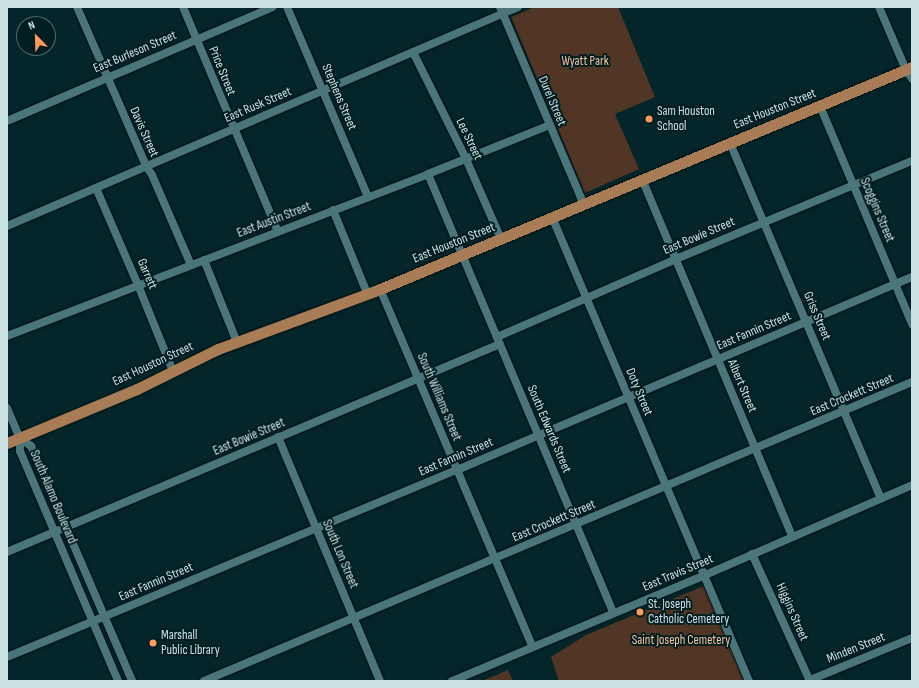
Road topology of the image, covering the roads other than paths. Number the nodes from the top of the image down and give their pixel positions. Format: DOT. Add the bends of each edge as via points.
graph roads {
  1 [pos="77,7"];
  2 [pos="182,7"];
  3 [pos="273,7"];
  4 [pos="288,7"];
  5 [pos="518,7"];
  6 [pos="879,7"];
  7 [pos="502,10"];
  8 [pos="196,39"];
  9 [pos="413,52"];
  10 [pos="910,72"];
  11 [pos="107,78"];
  12 [pos="322,90"];
  13 [pos="820,106"];
  14 [pos="7,121"];
  15 [pos="550,125"];
  16 [pos="233,128"];
  17 [pos="730,143"];
  18 [pos="466,159"];
  19 [pos="912,161"];
  20 [pos="146,166"];
  21 [pos="428,174"];
  22 [pos="642,179"];
  23 [pos="853,185"];
  24 [pos="96,188"];
  25 [pos="368,197"];
  26 [pos="583,203"];
  27 [pos="333,210"];
  28 [pos="552,217"];
  29 [pos="764,222"];
  30 [pos="7,226"];
  31 [pos="278,232"];
  32 [pos="501,239"];
  33 [pos="463,254"];
  34 [pos="676,259"];
  35 [pos="204,260"];
  36 [pos="191,265"];
  37 [pos="912,277"];
  38 [pos="895,284"];
  39 [pos="138,285"];
  40 [pos="380,288"];
  41 [pos="367,293"];
  42 [pos="586,298"];
  43 [pos="806,322"];
  44 [pos="912,324"];
  45 [pos="7,336"];
  46 [pos="499,340"];
  47 [pos="237,342"];
  48 [pos="718,359"];
  49 [pos="172,372"];
  50 [pos="418,378"];
  51 [pos="912,382"];
  52 [pos="628,398"];
  53 [pos="7,408"];
  54 [pos="844,411"];
  55 [pos="539,436"];
  56 [pos="278,437"];
  57 [pos="20,438"];
  58 [pos="7,443"];
  59 [pos="755,448"];
  60 [pos="457,470"];
  61 [pos="912,485"];
  62 [pos="666,486"];
  63 [pos="881,498"];
  64 [pos="576,524"];
  65 [pos="66,527"];
  66 [pos="316,528"];
  67 [pos="55,531"];
  68 [pos="792,536"];
  69 [pos="7,552"];
  70 [pos="752,554"];
  71 [pos="495,559"];
  72 [pos="704,576"];
  73 [pos="613,613"];
  74 [pos="104,616"];
  75 [pos="354,618"];
  76 [pos="93,621"];
  77 [pos="912,638"];
  78 [pos="533,647"];
  79 [pos="7,657"];
  80 [pos="810,680"];
  81 [pos="118,681"];
  82 [pos="132,681"];
  83 [pos="204,681"];
  84 [pos="380,681"];
  85 [pos="452,681"];
  86 [pos="750,681"];
  1 -- 11 [label="street, Davis Street"];
  2 -- 8 [label="street, Price Street"];
  3 -- 8 [label="street, East Burleson Street"];
  4 -- 12 [label="street, Stephens Street"];
  5 -- 7 [label="street, East Rusk Street"];
  6 -- 10 [label="street"];
  7 -- 9 [label="street, East Rusk Street"];
  7 -- 15 [label="street, Durel Street"];
  8 -- 11 [label="street, East Burleson Street"];
  8 -- 16 [label="street, Price Street"];
  9 -- 12 [label="street, East Rusk Street"];
  9 -- 18 [label="street, Lee Street"];
  10 -- 13 [label="main road, East Houston Street"];
  11 -- 14 [label="street, East Burleson Street"];
  11 -- 20 [label="street, Davis Street"];
  12 -- 16 [label="street, East Rusk Street"];
  12 -- 25 [label="street, Stephens Street"];
  13 -- 17 [label="main road, East Houston Street"];
  13 -- 23 [label="street, Scoggins Street"];
  15 -- 18 [label="street, East Austin Street"];
  15 -- 26 [label="street, Durel Street"];
  16 -- 20 [label="street, East Rusk Street"];
  16 -- 31 [label="street, Price Street"];
  17 -- 22 [label="main road, East Houston Street"];
  17 -- 29 [label="street, Griss Street"];
  18 -- 21 [label="street, East Austin Street"];
  18 -- 32 [label="street, Lee Street"];
  19 -- 23 [label="street, East Bowie Street"];
  20 -- 24 [label="street, East Rusk Street"];
  20 -- 36 [label="street, Davis Street"];
  21 -- 25 [label="street, East Austin Street"];
  21 -- 33 [label="street, South Edwards Street"];
  22 -- 26 [label="main road, East Houston Street"];
  22 -- 34 [label="street, Albert Street"];
  23 -- 29 [label="street, East Bowie Street"];
  23 -- 38 [label="street, Scoggins Street"];
  24 -- 30 [label="street, East Rusk Street"];
  24 -- 39 [label="street, Garrett"];
  25 -- 27 [label="street, East Austin Street"];
  26 -- 28 [label="main road, East Houston Street"];
  27 -- 31 [label="street, East Austin Street"];
  27 -- 41 [label="street"];
  28 -- 32 [label="main road, East Houston Street"];
  28 -- 42 [label="street, Doty Street"];
  29 -- 34 [label="street, East Bowie Street"];
  29 -- 43 [label="street, Griss Street"];
  31 -- 35 [label="street, East Austin Street"];
  32 -- 33 [label="main road, East Houston Street"];
  33 -- 40 [label="main road, East Houston Street"];
  33 -- 46 [label="street, South Edwards Street"];
  34 -- 42 [label="street, East Bowie Street"];
  34 -- 48 [label="street, Albert Street"];
  35 -- 36 [label="street, East Austin Street"];
  35 -- 47 [label="street"];
  36 -- 39 [label="street, East Austin Street"];
  37 -- 38 [label="street, East Fannin Street"];
  38 -- 43 [label="street, East Fannin Street"];
  38 -- 44 [label="street, Scoggins Street"];
  39 -- 45 [label="street, East Austin Street"];
  39 -- 49 [label="street, Garrett"];
  40 -- 41 [label="main road, East Houston Street"];
  40 -- 50 [label="street, South Williams Street"];
  41 -- 47 [label="main road, East Houston Street"];
  42 -- 46 [label="street, East Bowie Street"];
  42 -- 52 [label="street, Doty Street"];
  43 -- 48 [label="street, East Fannin Street"];
  43 -- 54 [label="street, Griss Street"];
  46 -- 50 [label="street, East Bowie Street"];
  46 -- 55 [label="street, South Edwards Street"];
  47 -- 49 [label="main road, East Houston Street"];
  48 -- 52 [label="street, East Fannin Street"];
  48 -- 59 [label="street, Albert Street"];
  49 -- 57 [label="main road, East Houston Street"];
  50 -- 56 [label="street, East Bowie Street"];
  50 -- 60 [label="street, South Williams Street"];
  51 -- 54 [label="street, East Crockett Street"];
  52 -- 55 [label="street, East Fannin Street"];
  52 -- 62 [label="street, Doty Street"];
  53 -- 57 [label="street"];
  54 -- 59 [label="street, East Crockett Street"];
  54 -- 63 [label="street, Griss Street"];
  55 -- 60 [label="street, East Fannin Street"];
  55 -- 64 [label="street, South Edwards Street"];
  56 -- 65 [label="street, East Bowie Street"];
  56 -- 66 [label="street, South Lon Street"];
  57 -- 58 [label="main road, East Houston Street"];
  57 -- 65 [label="street, South Alamo Boulevard" via="31,446"];
  57 -- 67 [label="street, South Alamo Boulevard" via="20,451"];
  59 -- 62 [label="street, East Crockett Street"];
  59 -- 68 [label="street, Albert Street"];
  60 -- 66 [label="street, East Fannin Street"];
  60 -- 71 [label="street, South Williams Street"];
  61 -- 63 [label="street, East Travis Street"];
  62 -- 64 [label="street, East Crockett Street"];
  62 -- 72 [label="street, Doty Street"];
  63 -- 68 [label="street, East Travis Street"];
  64 -- 71 [label="street, East Crockett Street"];
  64 -- 73 [label="street, South Edwards Street"];
  65 -- 67 [label="street, East Bowie Street"];
  65 -- 74 [label="street, South Alamo Boulevard"];
  66 -- 74 [label="street, East Fannin Street"];
  66 -- 75 [label="street, South Lon Street"];
  67 -- 69 [label="street, East Bowie Street"];
  67 -- 76 [label="street, South Alamo Boulevard"];
  68 -- 70 [label="street, East Travis Street"];
  70 -- 72 [label="street, East Travis Street"];
  70 -- 80 [label="street, Higgins Street"];
  71 -- 75 [label="street, East Crockett Street"];
  71 -- 78 [label="street, South Williams Street"];
  72 -- 73 [label="street, East Travis Street"];
  72 -- 86 [label="street, Doty Street"];
  73 -- 78 [label="street, East Travis Street"];
  74 -- 76 [label="street, East Fannin Street"];
  74 -- 82 [label="street, South Alamo Boulevard"];
  75 -- 83 [label="street, East Crockett Street"];
  75 -- 84 [label="street, South Lon Street"];
  76 -- 79 [label="street, East Fannin Street"];
  76 -- 81 [label="street, South Alamo Boulevard"];
  77 -- 80 [label="street, Minden Street"];
  78 -- 85 [label="street, East Travis Street"];
}
